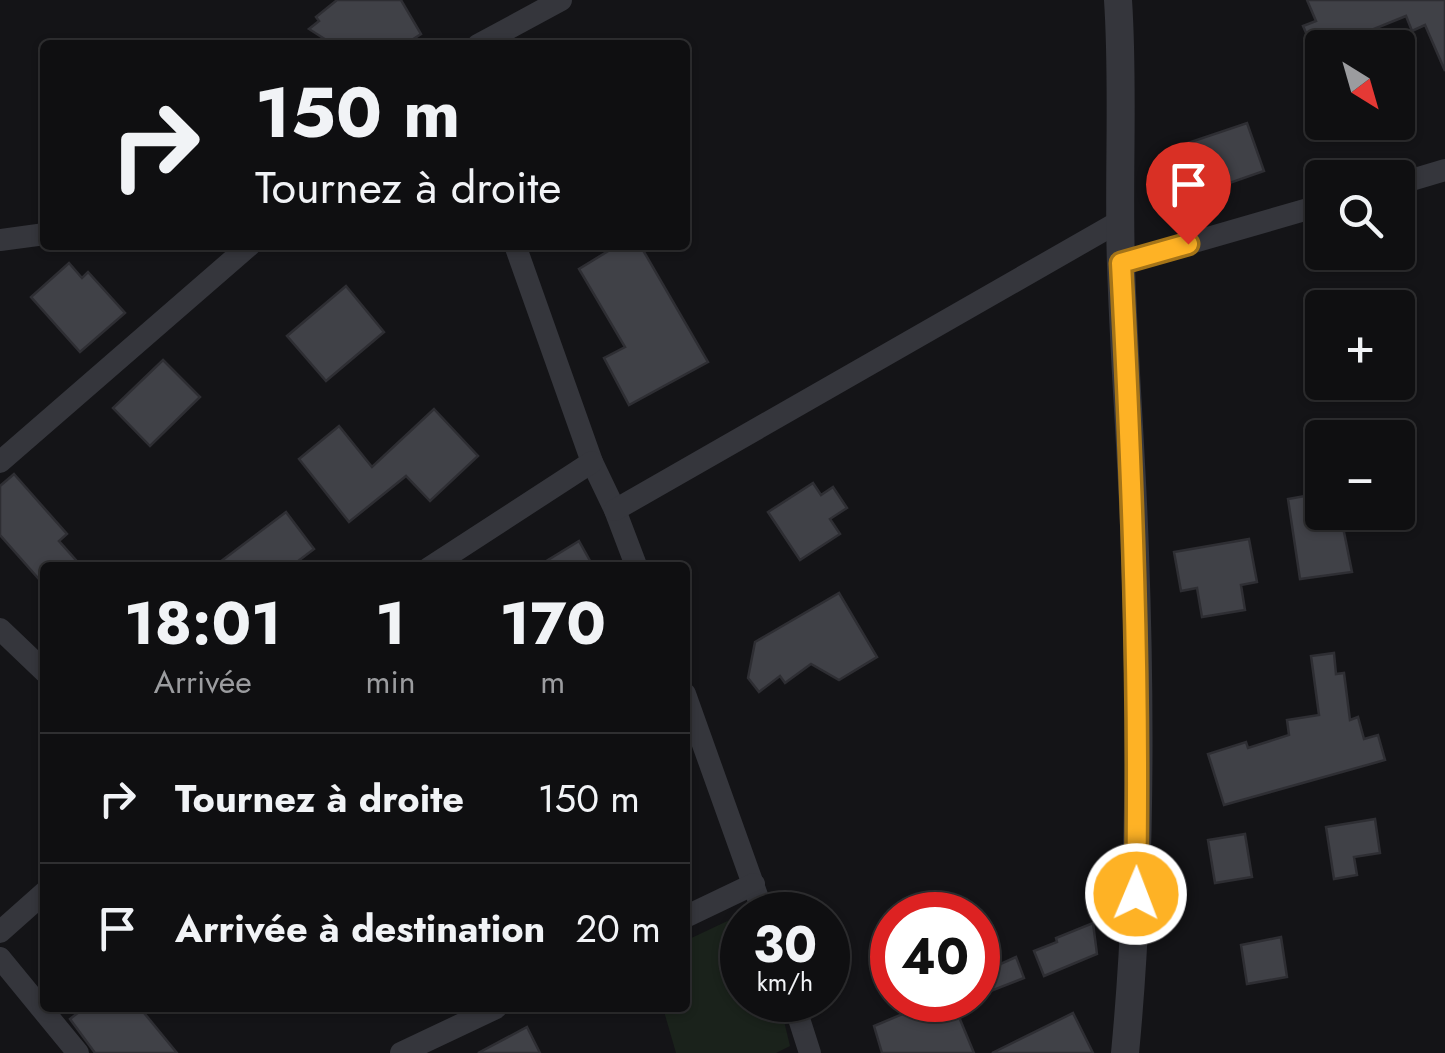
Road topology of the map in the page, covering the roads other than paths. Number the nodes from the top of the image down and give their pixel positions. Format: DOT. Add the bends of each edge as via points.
graph roads {
  1 [pos="561,0"];
  2 [pos="1118,0"];
  3 [pos="487,40"];
  4 [pos="1445,170"];
  5 [pos="1415,179"];
  6 [pos="1305,210"];
  7 [pos="1120,221"];
  8 [pos="40,235"];
  9 [pos="0,240"];
  10 [pos="244,250"];
  11 [pos="516,250"];
  12 [pos="1121,263"];
  13 [pos="0,462"];
  14 [pos="592,462"];
  15 [pos="615,510"];
  16 [pos="438,562"];
  17 [pos="635,562"];
  18 [pos="0,629"];
  19 [pos="40,667"];
  20 [pos="690,708"];
  21 [pos="754,884"];
  22 [pos="757,892"];
  23 [pos="40,896"];
  24 [pos="690,915"];
  25 [pos="0,932"];
  26 [pos="0,958"];
  27 [pos="40,1007"];
  28 [pos="44,1012"];
  29 [pos="487,1012"];
  30 [pos="799,1022"];
  31 [pos="78,1053"];
  32 [pos="400,1053"];
  33 [pos="810,1053"];
  34 [pos="1125,1053"];
  1 -- 3 [label="street"];
  2 -- 7 [label="street"];
  4 -- 5 [label="street"];
  6 -- 12 [label="street"];
  7 -- 12 [label="street"];
  7 -- 15 [label="street"];
  8 -- 9 [label="street"];
  10 -- 13 [label="street"];
  11 -- 14 [label="street"];
  12 -- 34 [label="street" via="1139,756"];
  14 -- 15 [label="street"];
  14 -- 16 [label="street"];
  15 -- 17 [label="street"];
  18 -- 19 [label="street"];
  20 -- 21 [label="street"];
  21 -- 22 [label="street"];
  21 -- 24 [label="street"];
  23 -- 25 [label="street"];
  26 -- 27 [label="street"];
  28 -- 31 [label="street"];
  29 -- 32 [label="street"];
  30 -- 33 [label="street"];
}
